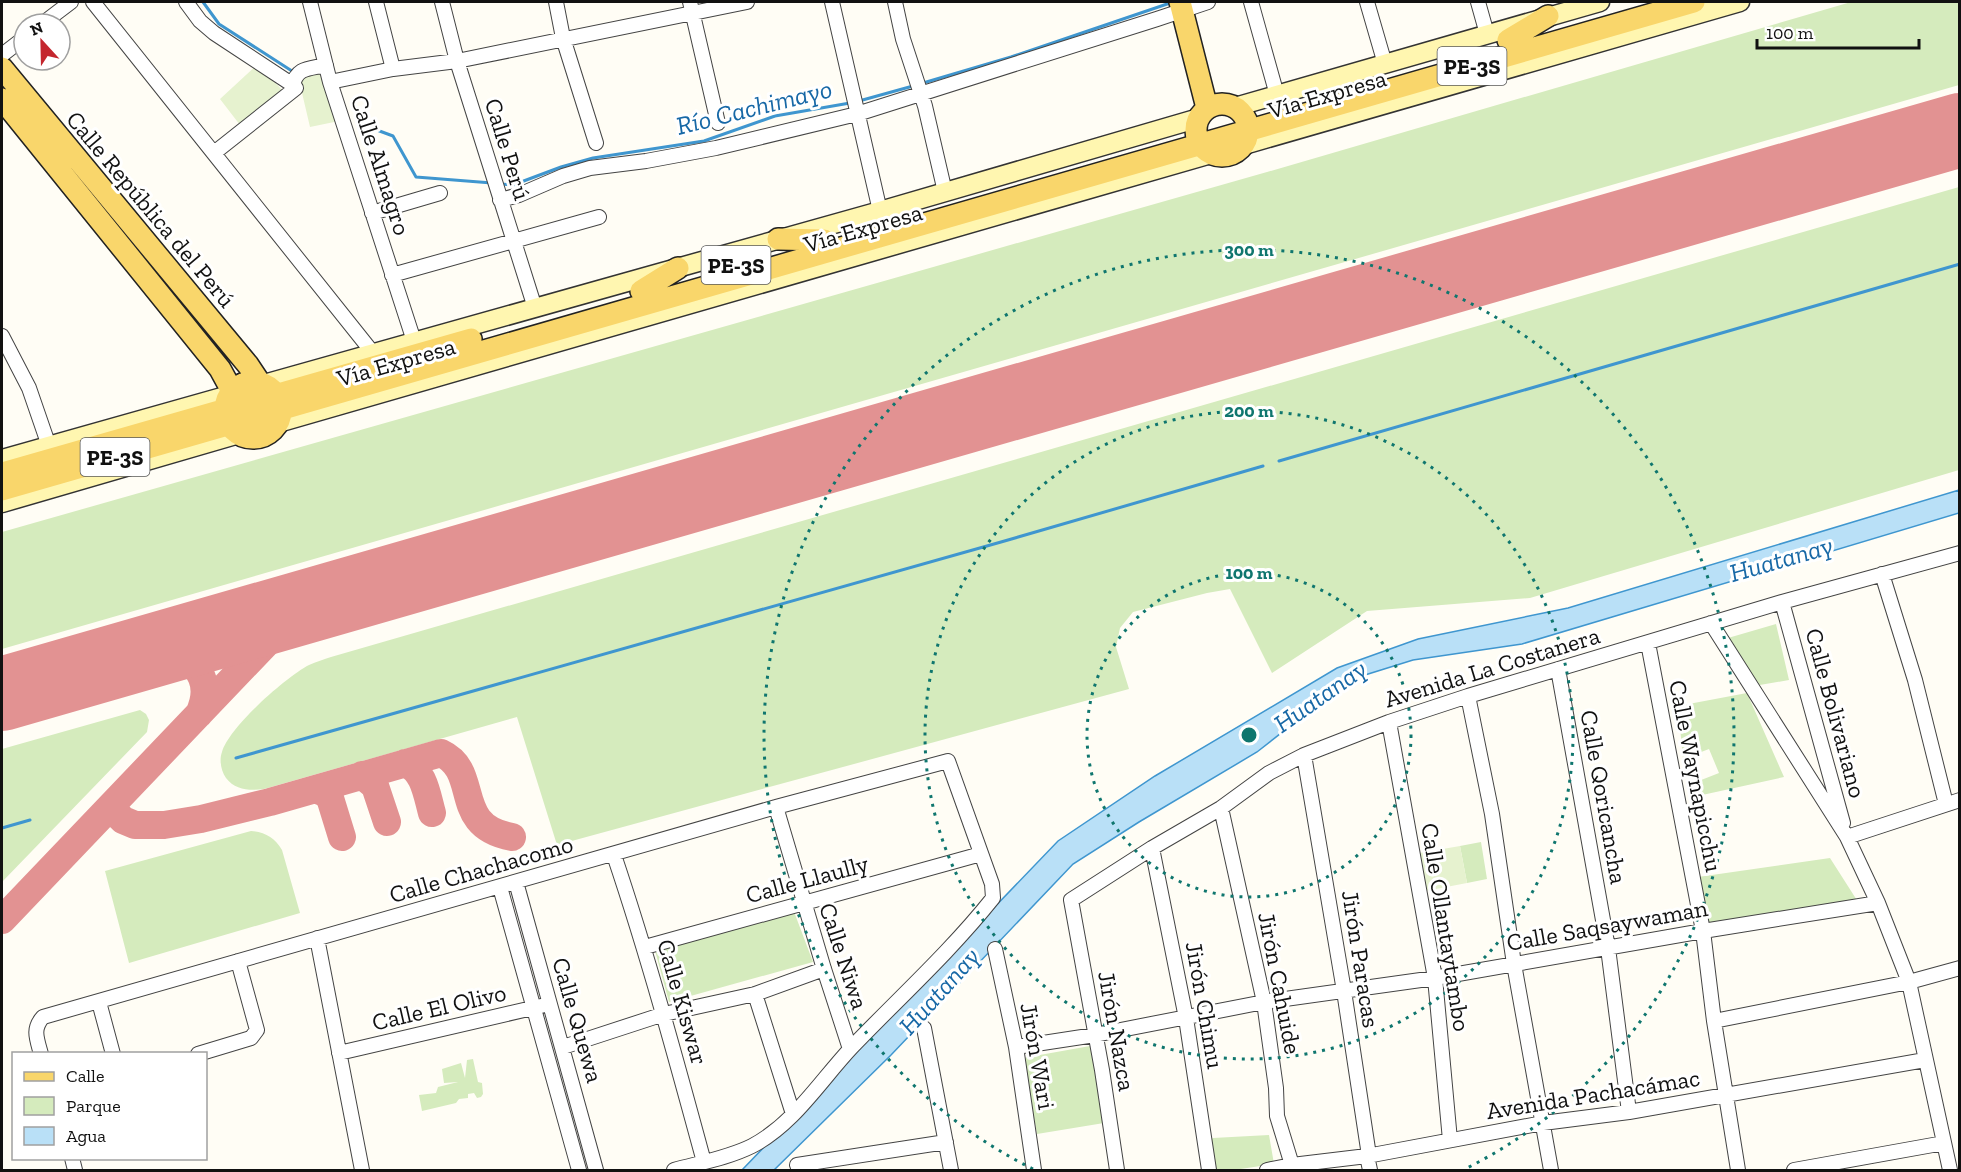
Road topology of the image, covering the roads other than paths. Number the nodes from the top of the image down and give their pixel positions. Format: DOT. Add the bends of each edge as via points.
graph roads {
  1 [pos="71,2"];
  2 [pos="93,2"];
  3 [pos="186,2"];
  4 [pos="310,2"];
  5 [pos="376,2"];
  6 [pos="442,2"];
  7 [pos="556,2"];
  8 [pos="747,2"];
  9 [pos="832,2"];
  10 [pos="895,2"];
  11 [pos="1251,2"];
  12 [pos="1367,2"];
  13 [pos="1478,2"];
  14 [pos="1594,2"];
  15 [pos="1642,2"];
  16 [pos="1712,2"];
  17 [pos="1740,2"];
  18 [pos="1188,5"];
  19 [pos="691,7"];
  20 [pos="1692,9"];
  21 [pos="58,12"];
  22 [pos="1548,16"];
  23 [pos="1487,34"];
  24 [pos="563,38"];
  25 [pos="1510,47"];
  26 [pos="1560,54"];
  27 [pos="457,61"];
  28 [pos="326,64"];
  29 [pos="1385,64"];
  30 [pos="2,68"];
  31 [pos="393,69"];
  32 [pos="296,77"];
  33 [pos="330,82"];
  34 [pos="919,88"];
  35 [pos="1277,95"];
  36 [pos="2,99"];
  37 [pos="854,105"];
  38 [pos="718,123"];
  39 [pos="1220,126"];
  40 [pos="596,143"];
  41 [pos="214,153"];
  42 [pos="440,192"];
  43 [pos="945,192"];
  44 [pos="499,195"];
  45 [pos="880,211"];
  46 [pos="372,213"];
  47 [pos="599,217"];
  48 [pos="778,239"];
  49 [pos="514,241"];
  50 [pos="826,246"];
  51 [pos="678,268"];
  52 [pos="392,275"];
  53 [pos="789,276"];
  54 [pos="643,298"];
  55 [pos="686,305"];
  56 [pos="535,308"];
  57 [pos="2,336"];
  58 [pos="414,341"];
  59 [pos="372,353"];
  60 [pos="272,399"];
  61 [pos="231,410"];
  62 [pos="2,460"];
  63 [pos="44,462"];
  64 [pos="2,473"];
  65 [pos="5,497"];
  66 [pos="1959,553"];
  67 [pos="1882,574"];
  68 [pos="1782,602"];
  69 [pos="1712,623"];
  70 [pos="1648,643"];
  71 [pos="1558,669"];
  72 [pos="1468,696"];
  73 [pos="1389,722"];
  74 [pos="1304,756"];
  75 [pos="1953,802"];
  76 [pos="776,807"];
  77 [pos="1221,808"];
  78 [pos="1847,837"];
  79 [pos="1152,848"];
  80 [pos="981,854"];
  81 [pos="614,855"];
  82 [pos="516,882"];
  83 [pos="500,886"];
  84 [pos="1071,900"];
  85 [pos="804,903"];
  86 [pos="1878,903"];
  87 [pos="1703,931"];
  88 [pos="317,938"];
  89 [pos="645,947"];
  90 [pos="1608,948"];
  91 [pos="995,950"];
  92 [pos="238,961"];
  93 [pos="1514,964"];
  94 [pos="1959,968"];
  95 [pos="824,969"];
  96 [pos="1435,978"];
  97 [pos="1909,982"];
  98 [pos="1344,991"];
  99 [pos="754,994"];
  100 [pos="99,1002"];
  101 [pos="1264,1002"];
  102 [pos="550,1004"];
  103 [pos="533,1008"];
  104 [pos="664,1014"];
  105 [pos="1186,1018"];
  106 [pos="1713,1021"];
  107 [pos="924,1028"];
  108 [pos="1095,1035"];
  109 [pos="562,1047"];
  110 [pos="1016,1047"];
  111 [pos="850,1049"];
  112 [pos="41,1052"];
  113 [pos="112,1052"];
  114 [pos="202,1052"];
  115 [pos="339,1053"];
  116 [pos="1924,1060"];
  117 [pos="1726,1096"];
  118 [pos="1629,1112"];
  119 [pos="793,1114"];
  120 [pos="1543,1123"];
  121 [pos="1450,1140"];
  122 [pos="946,1142"];
  123 [pos="1944,1143"];
  124 [pos="704,1162"];
  125 [pos="1369,1163"];
  126 [pos="797,1165"];
  127 [pos="1292,1166"];
  128 [pos="362,1170"];
  129 [pos="579,1170"];
  130 [pos="596,1170"];
  131 [pos="674,1170"];
  132 [pos="951,1170"];
  133 [pos="1034,1170"];
  134 [pos="1117,1170"];
  135 [pos="1209,1170"];
  136 [pos="1267,1170"];
  137 [pos="1551,1170"];
  138 [pos="1738,1170"];
  139 [pos="1794,1170"];
  140 [pos="1950,1170"];
  1 -- 21 [label="street"];
  2 -- 41 [label="street"];
  3 -- 32 [label="street" via="214,33"];
  4 -- 28 [label="street, Calle Almagro"];
  5 -- 31 [label="street"];
  6 -- 27 [label="street, Calle Perú"];
  7 -- 24 [label="street"];
  8 -- 19 [label="street"];
  9 -- 37 [label="street"];
  10 -- 34 [label="street"];
  11 -- 35 [label="street"];
  12 -- 29 [label="street"];
  13 -- 23 [label="street"];
  14 -- 22 [label="main road, Vía Expresa / PE-3S"];
  15 -- 25 [label="main road, Vía Expresa / PE-3S"];
  16 -- 20 [label="main road"];
  17 -- 20 [label="main road, Vía Expresa / PE-3S"];
  18 -- 34 [label="street"];
  18 -- 39 [label="main road"];
  19 -- 24 [label="street"];
  19 -- 38 [label="street"];
  20 -- 25 [label="main road, Vía Expresa / PE-3S"];
  20 -- 26 [label="main road, Vía Expresa / PE-3S"];
  22 -- 23 [label="main road, Vía Expresa / PE-3S"];
  22 -- 25 [label="main road"];
  23 -- 29 [label="main road, Vía Expresa / PE-3S"];
  24 -- 27 [label="street"];
  24 -- 40 [label="street"];
  25 -- 26 [label="main road"];
  25 -- 39 [label="main road, Vía Expresa / PE-3S"];
  26 -- 39 [label="main road, Vía Expresa / PE-3S"];
  27 -- 31 [label="street"];
  27 -- 44 [label="street, Calle Perú"];
  28 -- 32 [label="street"];
  28 -- 33 [label="street, Calle Almagro"];
  29 -- 35 [label="main road, Vía Expresa / PE-3S"];
  30 -- 60 [label="main road, Calle República del Perú"];
  31 -- 33 [label="street"];
  32 -- 41 [label="street" via="296,88"];
  33 -- 46 [label="street, Calle Almagro"];
  34 -- 37 [label="street"];
  34 -- 43 [label="street"];
  35 -- 39 [label="main road, Vía Expresa / PE-3S"];
  36 -- 61 [label="main road, Calle República del Perú" via="220,369"];
  37 -- 44 [label="street" via="716,148 590,168"];
  37 -- 45 [label="street"];
  39 -- 43 [label="main road, Vía Expresa / PE-3S"];
  39 -- 50 [label="main road, Vía Expresa / PE-3S"];
  39 -- 53 [label="main road, Vía Expresa / PE-3S"];
  41 -- 59 [label="street"];
  42 -- 46 [label="street"];
  43 -- 45 [label="main road, Vía Expresa / PE-3S"];
  44 -- 49 [label="street, Calle Perú"];
  45 -- 48 [label="main road, Vía Expresa / PE-3S"];
  46 -- 52 [label="street, Calle Almagro"];
  47 -- 49 [label="street"];
  48 -- 50 [label="main road"];
  48 -- 51 [label="main road, Vía Expresa / PE-3S"];
  49 -- 52 [label="street"];
  49 -- 56 [label="street, Calle Perú"];
  50 -- 53 [label="main road"];
  50 -- 54 [label="main road, Vía Expresa / PE-3S"];
  51 -- 54 [label="main road"];
  51 -- 56 [label="main road, Vía Expresa / PE-3S"];
  52 -- 58 [label="street, Calle Almagro"];
  53 -- 55 [label="main road, Vía Expresa / PE-3S"];
  54 -- 55 [label="main road"];
  54 -- 60 [label="main road, Vía Expresa / PE-3S"];
  55 -- 60 [label="main road, Vía Expresa / PE-3S"];
  56 -- 58 [label="main road, Vía Expresa / PE-3S"];
  57 -- 63 [label="street" via="29,388"];
  58 -- 59 [label="main road, Vía Expresa / PE-3S"];
  59 -- 60 [label="main road, Vía Expresa / PE-3S"];
  60 -- 61 [label="main road, Vía Expresa / PE-3S"];
  60 -- 61 [label="main road, Vía Expresa / PE-3S" via="245,383"];
  61 -- 63 [label="main road, Vía Expresa / PE-3S"];
  61 -- 65 [label="main road, Vía Expresa / PE-3S"];
  62 -- 63 [label="main road"];
  63 -- 64 [label="main road, Vía Expresa / PE-3S"];
  63 -- 65 [label="main road"];
  66 -- 67 [label="street, Avenida La Costanera"];
  67 -- 68 [label="street, Avenida La Costanera"];
  67 -- 75 [label="street"];
  68 -- 69 [label="street, Avenida La Costanera"];
  68 -- 78 [label="street, Calle Bolivariano"];
  69 -- 70 [label="street, Avenida La Costanera"];
  69 -- 78 [label="street"];
  70 -- 71 [label="street, Avenida La Costanera"];
  70 -- 87 [label="street, Calle Waynapicchu"];
  71 -- 72 [label="street, Avenida La Costanera"];
  71 -- 90 [label="street, Calle Qoricancha"];
  72 -- 73 [label="street, Avenida La Costanera"];
  72 -- 93 [label="street" via="1492,814"];
  73 -- 74 [label="street, Avenida La Costanera"];
  73 -- 96 [label="street, Calle Ollantaytambo"];
  74 -- 77 [label="street, Avenida La Costanera" via="1269,774"];
  74 -- 98 [label="street, Jirón Paracas"];
  75 -- 78 [label="street"];
  76 -- 80 [label="street, Calle Chachacomo" via="945,760 950,763"];
  76 -- 81 [label="street, Calle Chachacomo"];
  76 -- 85 [label="street, Calle Niwa"];
  77 -- 79 [label="street, Avenida La Costanera"];
  77 -- 101 [label="street, Jirón Cahuide"];
  78 -- 86 [label="street"];
  79 -- 84 [label="street, Avenida La Costanera"];
  79 -- 105 [label="street, Jirón Chimu"];
  80 -- 85 [label="street, Calle Llaully"];
  80 -- 111 [label="street" via="993,898"];
  81 -- 82 [label="street, Calle Chachacomo"];
  81 -- 89 [label="street, Calle Kiswar"];
  82 -- 83 [label="street, Calle Chachacomo"];
  82 -- 102 [label="street, Calle Quewa"];
  83 -- 88 [label="street, Calle Chachacomo"];
  83 -- 103 [label="street, Calle Quewa"];
  84 -- 108 [label="street, Jirón Nazca"];
  85 -- 89 [label="street, Calle Llaully"];
  85 -- 95 [label="street, Calle Niwa"];
  86 -- 87 [label="street, Calle Saqsaywaman"];
  86 -- 97 [label="street"];
  87 -- 90 [label="street, Calle Saqsaywaman"];
  87 -- 106 [label="street, Calle Waynapicchu"];
  88 -- 92 [label="street, Calle Chachacomo"];
  88 -- 115 [label="street"];
  89 -- 104 [label="street, Calle Kiswar"];
  90 -- 93 [label="street, Calle Saqsaywaman"];
  90 -- 118 [label="street, Calle Qoricancha"];
  91 -- 110 [label="street, Jirón Wari"];
  92 -- 100 [label="street, Calle Chachacomo"];
  92 -- 114 [label="street" via="257,1030 255,1035"];
  93 -- 96 [label="street, Calle Saqsaywaman"];
  93 -- 120 [label="street"];
  94 -- 97 [label="street"];
  95 -- 99 [label="street"];
  95 -- 111 [label="street, Calle Niwa"];
  96 -- 98 [label="street, Calle Saqsaywaman"];
  96 -- 121 [label="street, Calle Ollantaytambo"];
  97 -- 106 [label="street"];
  97 -- 116 [label="street"];
  98 -- 101 [label="street, Calle Saqsaywaman"];
  98 -- 125 [label="street, Jirón Paracas"];
  99 -- 104 [label="street"];
  99 -- 119 [label="street"];
  100 -- 112 [label="street, Calle Chachacomo" via="43,1017 35,1034"];
  100 -- 113 [label="street"];
  101 -- 105 [label="street, Calle Saqsaywaman"];
  101 -- 127 [label="street, Jirón Cahuide" via="1277,1116"];
  102 -- 103 [label="street, Calle El Olivo"];
  102 -- 109 [label="street, Calle Quewa"];
  103 -- 115 [label="street, Calle El Olivo"];
  103 -- 129 [label="street, Calle Quewa"];
  104 -- 109 [label="street"];
  104 -- 124 [label="street, Calle Kiswar"];
  105 -- 108 [label="street, Calle Saqsaywaman"];
  105 -- 135 [label="street, Jirón Chimu"];
  106 -- 117 [label="street, Calle Waynapicchu"];
  107 -- 122 [label="street"];
  108 -- 110 [label="street, Calle Saqsaywaman"];
  108 -- 134 [label="street, Jirón Nazca"];
  109 -- 130 [label="street, Calle Quewa"];
  110 -- 133 [label="street, Jirón Wari"];
  111 -- 119 [label="street"];
  115 -- 128 [label="street"];
  116 -- 117 [label="street, Avenida Pachacámac"];
  116 -- 123 [label="street"];
  117 -- 118 [label="street, Avenida Pachacámac"];
  117 -- 138 [label="street, Calle Waynapicchu"];
  118 -- 120 [label="street, Avenida Pachacámac"];
  119 -- 124 [label="street" via="752,1145"];
  120 -- 121 [label="street, Avenida Pachacámac"];
  120 -- 137 [label="street"];
  121 -- 125 [label="street, Avenida Pachacámac"];
  122 -- 126 [label="street"];
  122 -- 132 [label="street"];
  123 -- 139 [label="street"];
  123 -- 140 [label="street"];
  124 -- 131 [label="street"];
  125 -- 127 [label="street, Avenida Pachacámac"];
  127 -- 136 [label="street, Avenida Pachacámac"];
}
